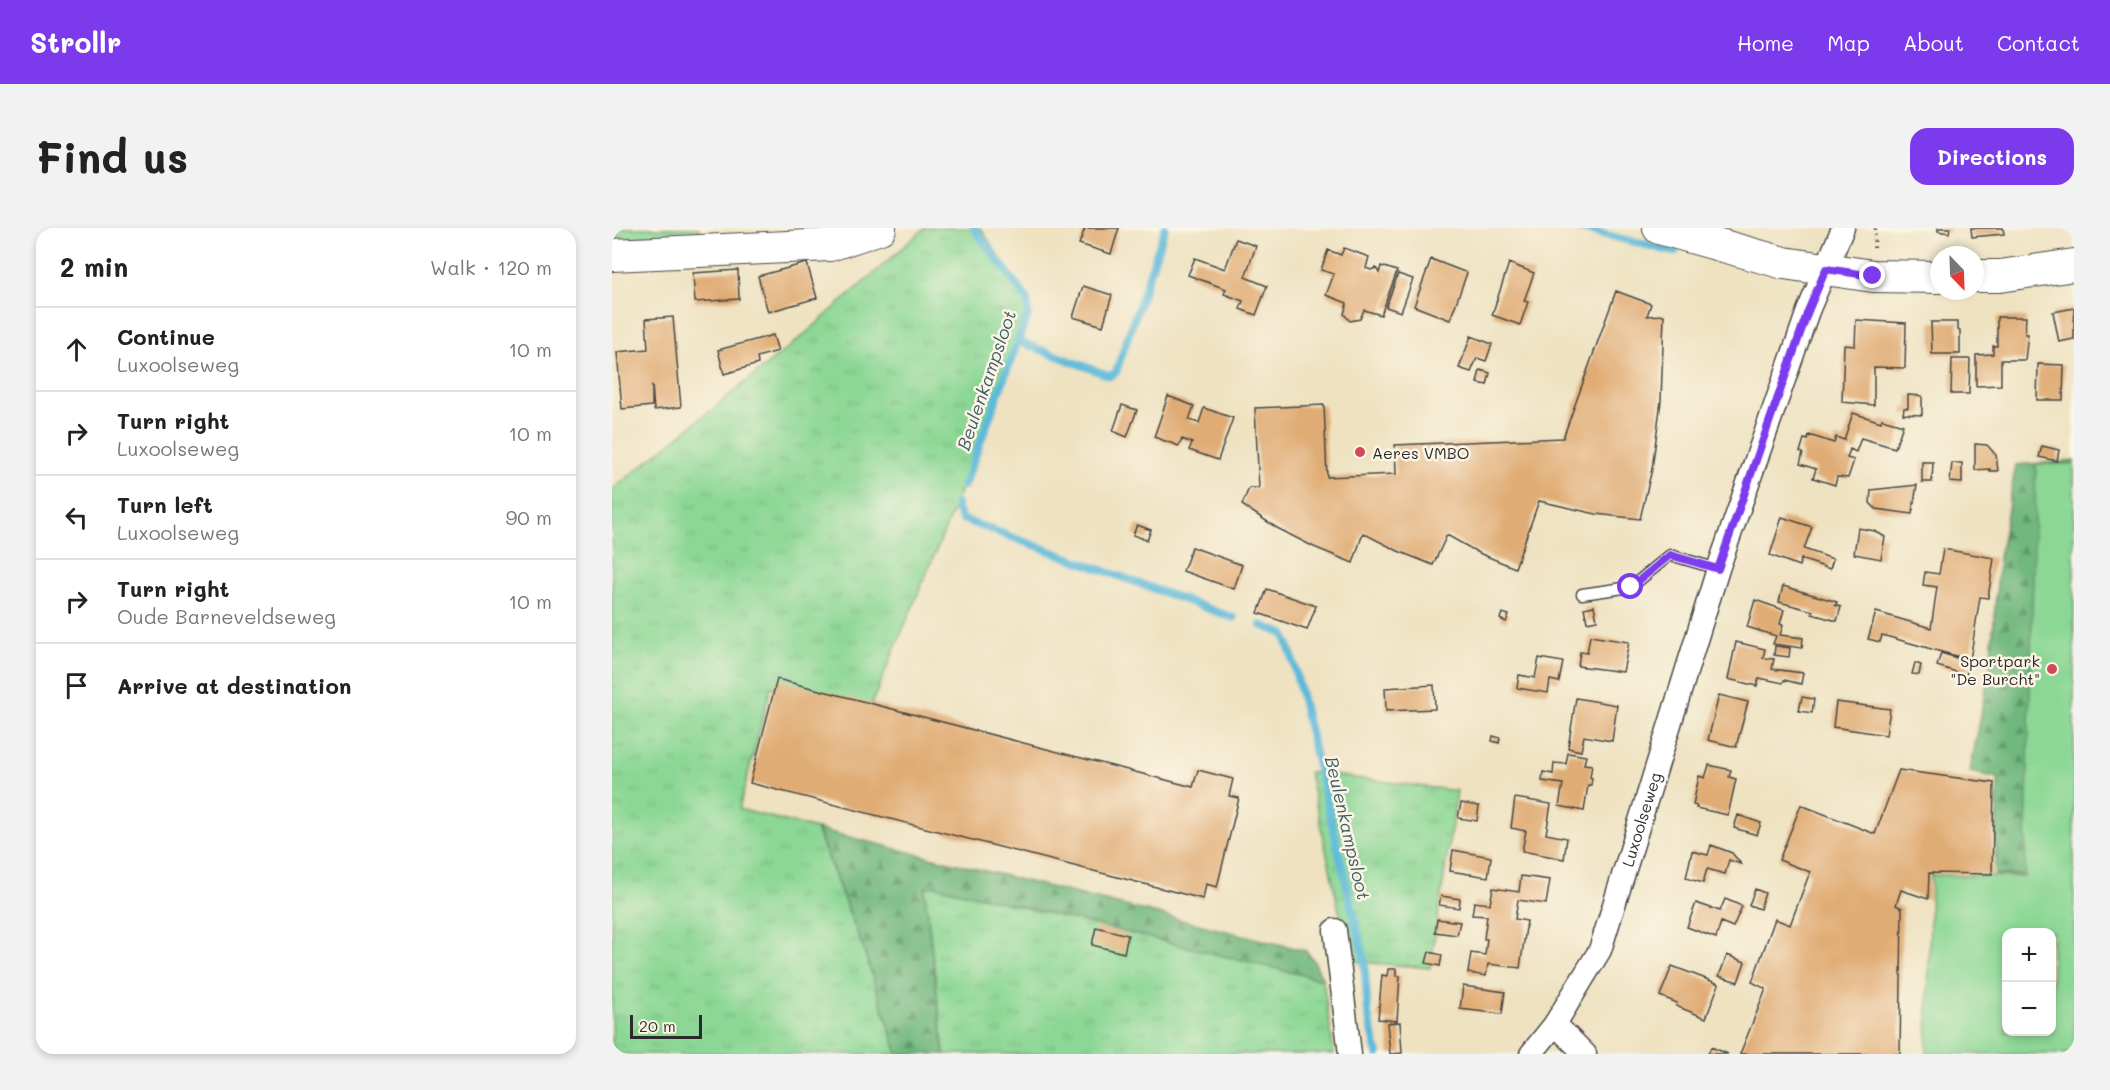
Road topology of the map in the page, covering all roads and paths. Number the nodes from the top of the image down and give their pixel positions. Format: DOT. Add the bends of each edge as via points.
graph roads {
  1 [pos="880,228"];
  2 [pos="1659,228"];
  3 [pos="1843,228"];
  4 [pos="612,255"];
  5 [pos="2074,265"];
  6 [pos="1826,269"];
  7 [pos="1984,276"];
  8 [pos="1930,277"];
  9 [pos="1718,569"];
  10 [pos="1582,594"];
  11 [pos="1335,930"];
  12 [pos="1555,1024"];
  13 [pos="1350,1054"];
  14 [pos="1531,1054"];
  15 [pos="1585,1054"];
  1 -- 4 [label="street" via="830,244"];
  2 -- 6 [label="street" via="1784,263"];
  3 -- 6 [label="street, Luxoolseweg"];
  5 -- 7 [label="street"];
  6 -- 8 [label="street" via="1873,276"];
  6 -- 9 [label="street, Luxoolseweg"];
  9 -- 10 [label="lane" via="1670,555 1631,587"];
  9 -- 12 [label="street, Luxoolseweg" via="1600,950"];
  11 -- 13 [label="street"];
  12 -- 14 [label="street, Luxoolseweg"];
  12 -- 15 [label="street"];
}
